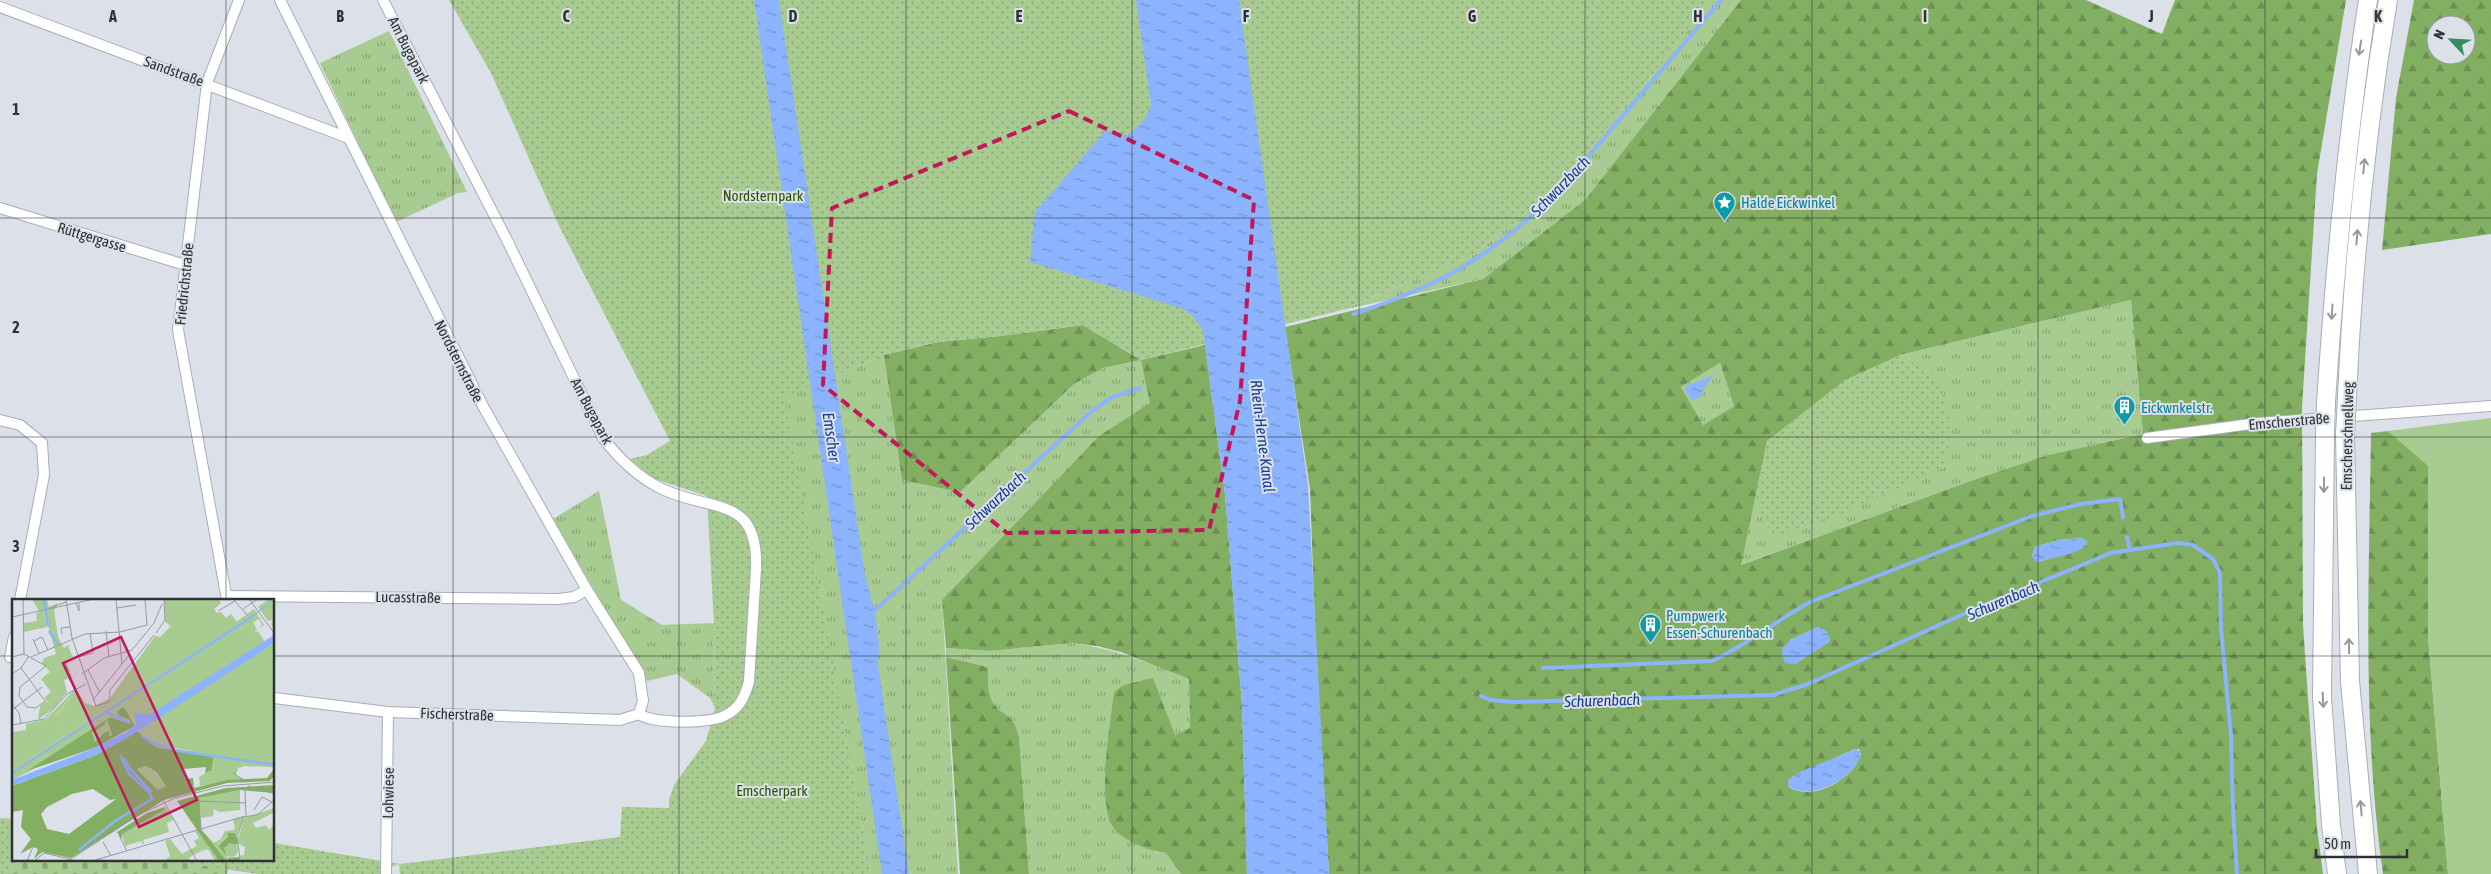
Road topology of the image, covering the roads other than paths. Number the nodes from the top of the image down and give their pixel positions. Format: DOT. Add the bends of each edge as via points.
graph roads {
  1 [pos="239,0"];
  2 [pos="280,0"];
  3 [pos="383,0"];
  4 [pos="2368,0"];
  5 [pos="2388,0"];
  6 [pos="0,7"];
  7 [pos="207,83"];
  8 [pos="346,137"];
  9 [pos="0,208"];
  10 [pos="185,265"];
  11 [pos="2491,406"];
  12 [pos="0,420"];
  13 [pos="2147,438"];
  14 [pos="587,590"];
  15 [pos="227,598"];
  16 [pos="20,599"];
  17 [pos="12,644"];
  18 [pos="8,657"];
  19 [pos="275,698"];
  20 [pos="388,712"];
  21 [pos="639,714"];
  22 [pos="386,874"];
  23 [pos="2337,874"];
  24 [pos="2368,874"];
  1 -- 7 [label="street, Friedrichstraße"];
  2 -- 8 [label="street, Nordsternstraße"];
  3 -- 21 [label="street, Am Bugapark" via="507,240 603,438 645,479 678,495 732,511 752,532 756,552 755,578 749,681 743,698 733,711 718,718 676,722 645,718"];
  4 -- 23 [label="highway, Emscherschnellweg, one-way, bridge" via="2339,222 2326,402 2322,697"];
  24 -- 5 [label="highway, Emscherschnellweg, one-way, bridge" via="2350,681 2345,434 2359,215 2373,90"];
  6 -- 7 [label="street, Sandstraße"];
  7 -- 8 [label="street, Sandstraße"];
  7 -- 10 [label="street, Friedrichstraße"];
  8 -- 14 [label="street, Nordsternstraße" via="484,408"];
  9 -- 10 [label="street, Rüttgergasse"];
  10 -- 15 [label="street, Friedrichstraße" via="178,330"];
  11 -- 13 [label="street, Emscherstraße" via="2258,423"];
  12 -- 16 [label="street" via="20,425 42,443 44,475"];
  14 -- 15 [label="street, Lucasstraße" via="574,598 558,599"];
  14 -- 21 [label="street, Nordsternstraße" via="639,673 643,701"];
  17 -- 18 [label="street"];
  19 -- 20 [label="street, Fischerstraße"];
  20 -- 21 [label="street, Fischerstraße" via="620,720"];
  20 -- 22 [label="street, Lohwiese"];
}
